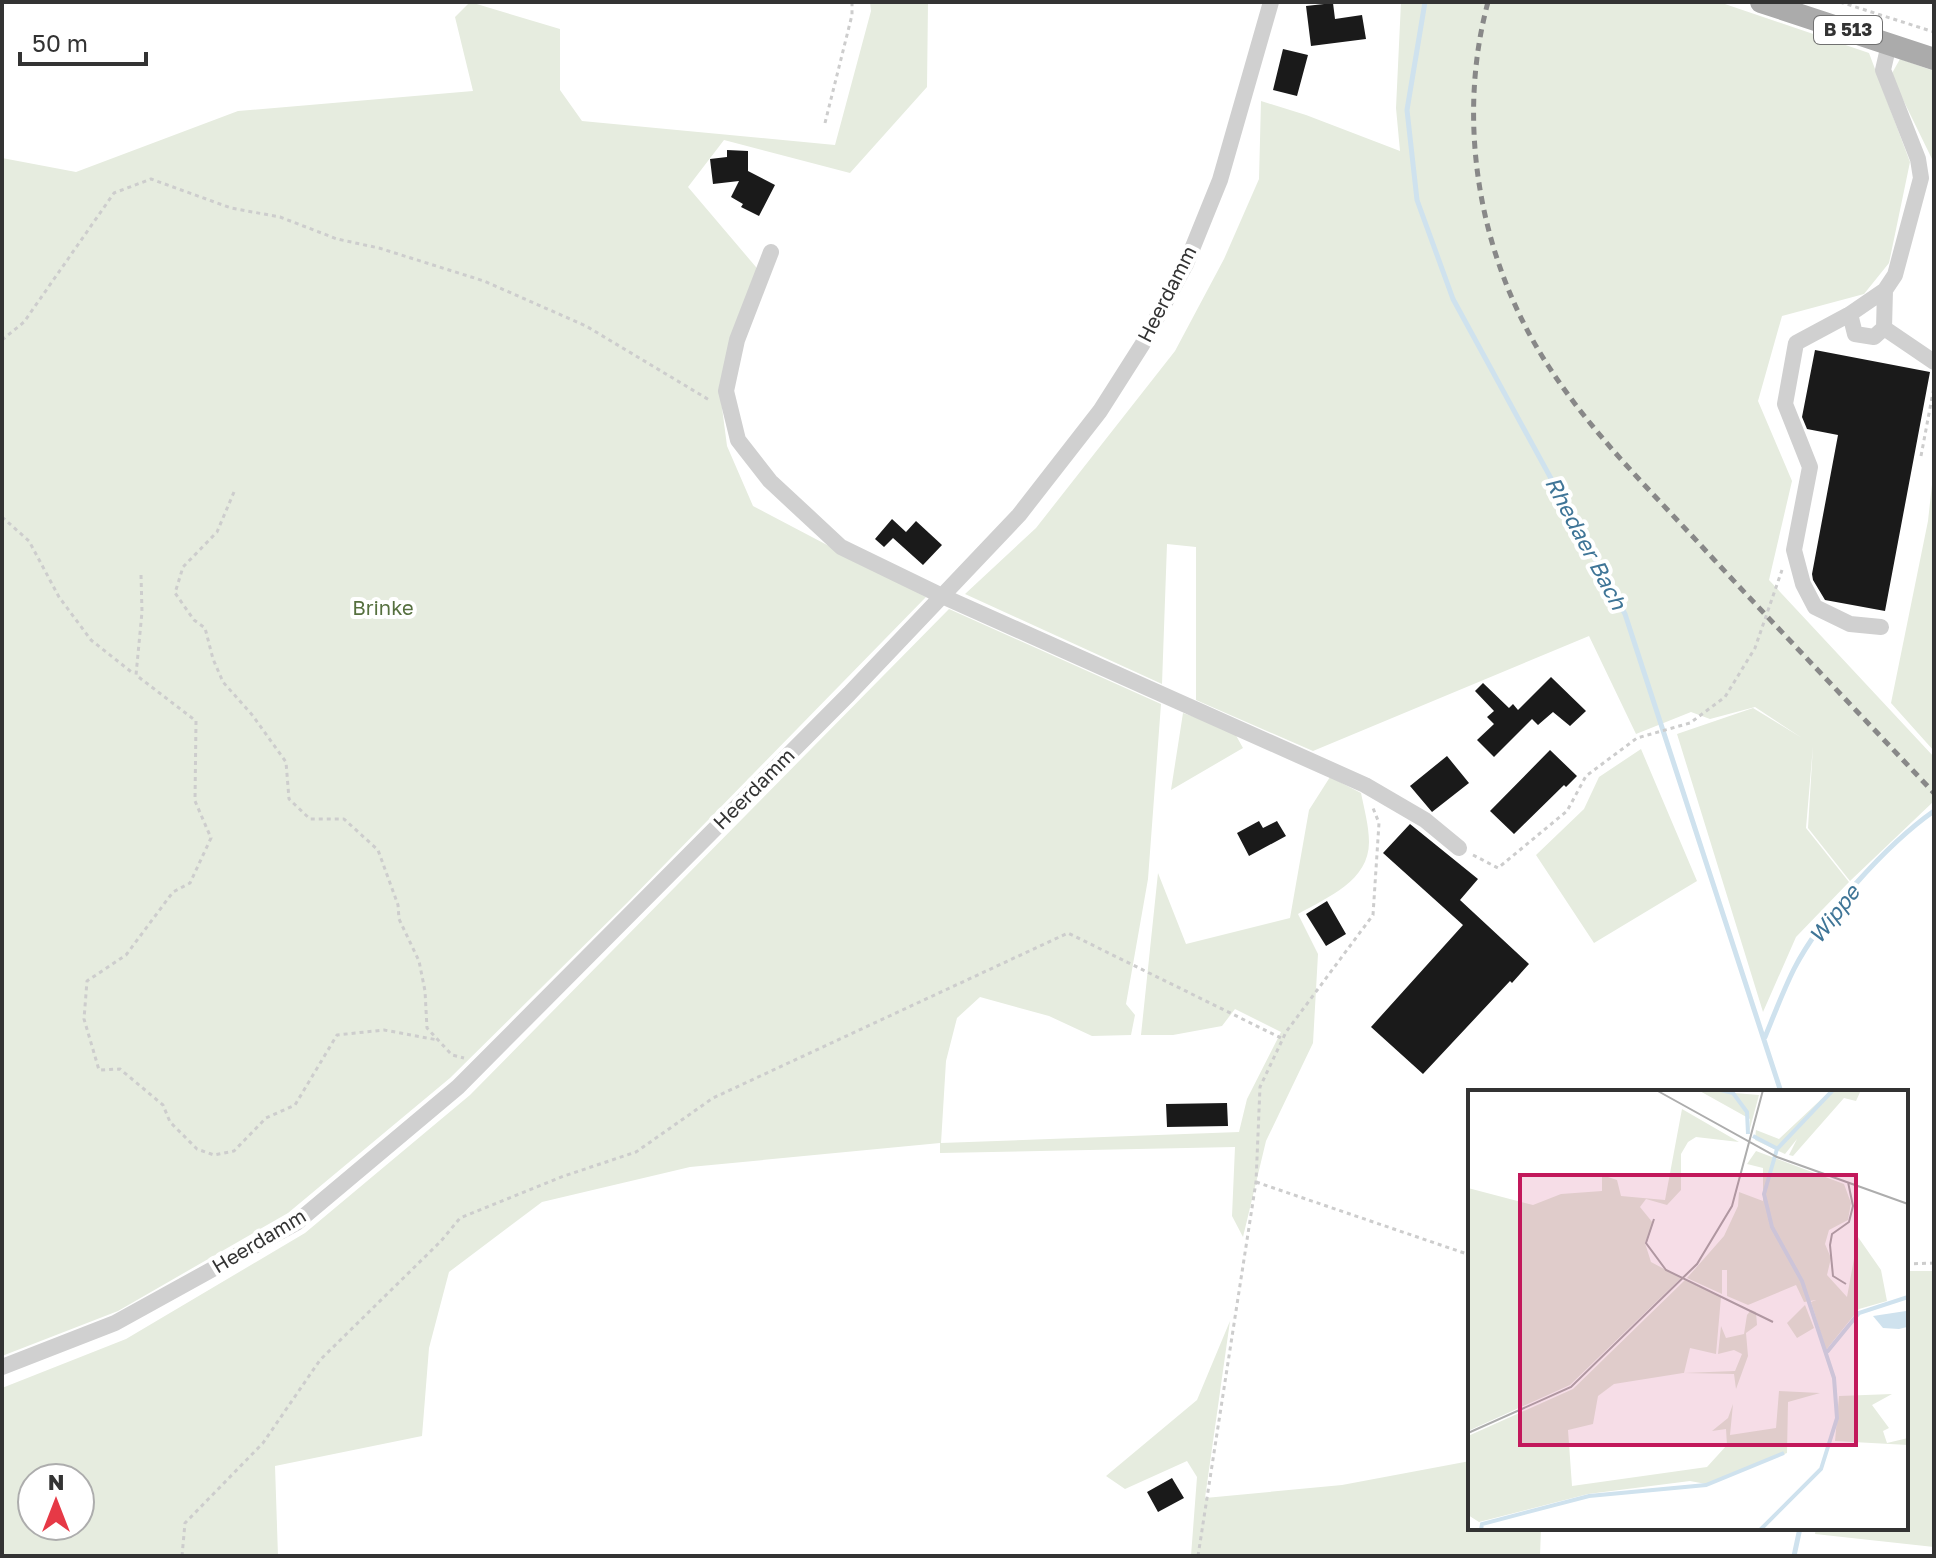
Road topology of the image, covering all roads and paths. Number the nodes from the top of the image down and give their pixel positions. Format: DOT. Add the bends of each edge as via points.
graph roads {
  1 [pos="852,2"];
  2 [pos="1271,2"];
  3 [pos="1761,2"];
  4 [pos="1840,2"];
  5 [pos="1934,32"];
  6 [pos="1889,44"];
  7 [pos="1934,59"];
  8 [pos="825,123"];
  9 [pos="771,252"];
  10 [pos="1885,290"];
  11 [pos="1850,314"];
  12 [pos="1884,328"];
  13 [pos="2,340"];
  14 [pos="1934,362"];
  15 [pos="1934,387"];
  16 [pos="731,413"];
  17 [pos="1921,456"];
  18 [pos="234,492"];
  19 [pos="2,517"];
  20 [pos="1794,550"];
  21 [pos="141,575"];
  22 [pos="942,596"];
  23 [pos="1881,627"];
  24 [pos="136,675"];
  25 [pos="1365,785"];
  26 [pos="1459,848"];
  27 [pos="1283,1039"];
  28 [pos="438,1040"];
  29 [pos="483,1061"];
  30 [pos="1256,1182"];
  31 [pos="1468,1254"];
  32 [pos="1934,1263"];
  33 [pos="1908,1264"];
  34 [pos="2,1367"];
  35 [pos="182,1556"];
  36 [pos="1198,1556"];
  1 -- 8 [label="path"];
  2 -- 22 [label="street, Heerdamm" via="1220,180 1186,264 1142,345 1100,411 1019,515"];
  3 -- 6 [label="main road, B 513"];
  4 -- 5 [label="path"];
  6 -- 7 [label="main road, B 513"];
  6 -- 10 [label="street" via="1883,70 1921,178 1895,275"];
  9 -- 16 [label="street" via="737,340 726,391"];
  10 -- 11 [label="street"];
  10 -- 12 [label="street"];
  11 -- 12 [label="street" via="1855,334 1874,337"];
  11 -- 20 [label="street" via="1796,343 1785,404 1810,467"];
  12 -- 14 [label="street"];
  13 -- 16 [label="path" via="24,322 114,193 151,179 231,208 280,217 484,281 586,326"];
  15 -- 17 [label="path"];
  16 -- 22 [label="street" via="738,440 770,481 841,547"];
  18 -- 28 [label="path" via="217,532 183,567 175,593 205,628 223,682 286,762 289,799 310,819 344,819 378,850 399,919 419,961 427,1028"];
  19 -- 24 [label="path" via="29,541 59,597 91,640"];
  20 -- 23 [label="street" via="1815,607 1850,624"];
  20 -- 26 [label="path" via="1755,648 1725,697 1690,723 1637,738 1586,776 1567,811 1498,868"];
  21 -- 24 [label="path"];
  22 -- 25 [label="street"];
  22 -- 29 [label="street, Heerdamm"];
  24 -- 28 [label="path" via="196,721 195,801 211,838 190,883 173,892 126,955 87,981 84,1019 99,1070 120,1069 163,1105 170,1122 197,1149 214,1155 234,1151 266,1118 295,1105 337,1035 384,1030"];
  25 -- 26 [label="street" via="1425,820"];
  25 -- 27 [label="path" via="1379,823 1373,915"];
  27 -- 30 [label="path" via="1260,1087"];
  27 -- 35 [label="path" via="1068,933 713,1098 636,1152 460,1218 320,1360 263,1443 185,1523"];
  28 -- 29 [label="path" via="452,1055"];
  29 -- 34 [label="street, Heerdamm" via="296,1223 115,1323"];
  30 -- 31 [label="path"];
  30 -- 36 [label="path"];
  32 -- 33 [label="path"];
}
